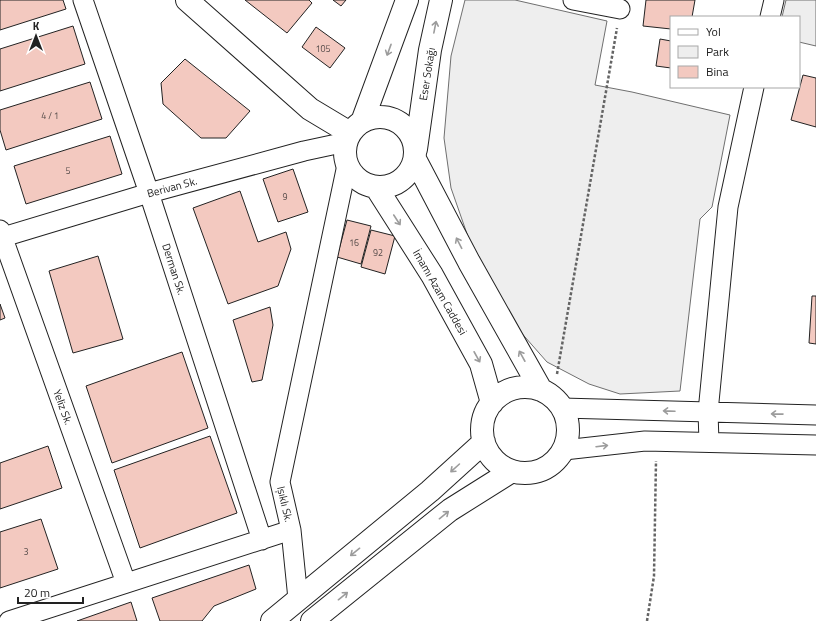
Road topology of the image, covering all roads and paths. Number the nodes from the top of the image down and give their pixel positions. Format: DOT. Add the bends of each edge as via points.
graph roads {
  1 [pos="83,0"];
  2 [pos="187,0"];
  3 [pos="407,0"];
  4 [pos="441,0"];
  5 [pos="573,0"];
  6 [pos="774,0"];
  7 [pos="620,10"];
  8 [pos="770,16"];
  9 [pos="754,88"];
  10 [pos="353,132"];
  11 [pos="416,154"];
  12 [pos="347,165"];
  13 [pos="376,187"];
  14 [pos="149,193"];
  15 [pos="1,235"];
  16 [pos="552,399"];
  17 [pos="492,403"];
  18 [pos="708,412"];
  19 [pos="816,415"];
  20 [pos="656,441"];
  21 [pos="484,442"];
  22 [pos="709,442"];
  23 [pos="816,444"];
  24 [pos="564,450"];
  25 [pos="512,471"];
  26 [pos="291,530"];
  27 [pos="262,540"];
  28 [pos="126,583"];
  29 [pos="298,599"];
  30 [pos="9,621"];
  31 [pos="272,621"];
  32 [pos="303,621"];
  33 [pos="312,621"];
  34 [pos="647,621"];
  1 -- 14 [label="street, Derman Sk."];
  2 -- 10 [label="street" via="310,109"];
  3 -- 10 [label="street, one-way"];
  11 -- 4 [label="street, Eser Sokağı, one-way" via="430,50"];
  5 -- 7 [label="street"];
  6 -- 8 [label="street"];
  7 -- 16 [label="path"];
  9 -- 18 [label="street" via="728,207"];
  10 -- 11 [label="street" via="373,117 385,116 397,120 413,137"];
  10 -- 12 [label="street" via="344,154"];
  10 -- 14 [label="street, Berivan Sk." via="304,151"];
  11 -- 13 [label="street" via="412,169 405,178 392,185"];
  16 -- 11 [label="street, one-way" via="469,262"];
  12 -- 13 [label="street" via="359,180"];
  12 -- 26 [label="street, Işıklı Sk." via="280,482"];
  13 -- 17 [label="street, İmamı Azam Caddesi, one-way" via="432,275 481,364"];
  14 -- 15 [label="street, Berivan Sk."];
  14 -- 27 [label="street, Derman Sk."];
  15 -- 28 [label="street, Yeliz Sk."];
  16 -- 17 [label="street" via="528,388 514,389 502,394"];
  18 -- 16 [label="street, one-way"];
  16 -- 24 [label="street" via="567,422 568,436"];
  17 -- 21 [label="street" via="485,415 482,428"];
  19 -- 18 [label="street, one-way"];
  18 -- 22 [label="street"];
  20 -- 22 [label="street"];
  24 -- 20 [label="street, one-way"];
  20 -- 34 [label="path" via="654,576"];
  21 -- 25 [label="street" via="490,455 500,465"];
  21 -- 29 [label="street, one-way" via="430,491"];
  22 -- 23 [label="street"];
  24 -- 25 [label="street" via="556,460 542,470 524,473"];
  33 -- 25 [label="street, one-way" via="450,510"];
  26 -- 27 [label="street, Işıklı Sk."];
  26 -- 29 [label="street"];
  27 -- 28 [label="street, Işıklı Sk."];
  28 -- 30 [label="street, Işıklı Sk."];
  29 -- 31 [label="street"];
  29 -- 32 [label="street"];
}
